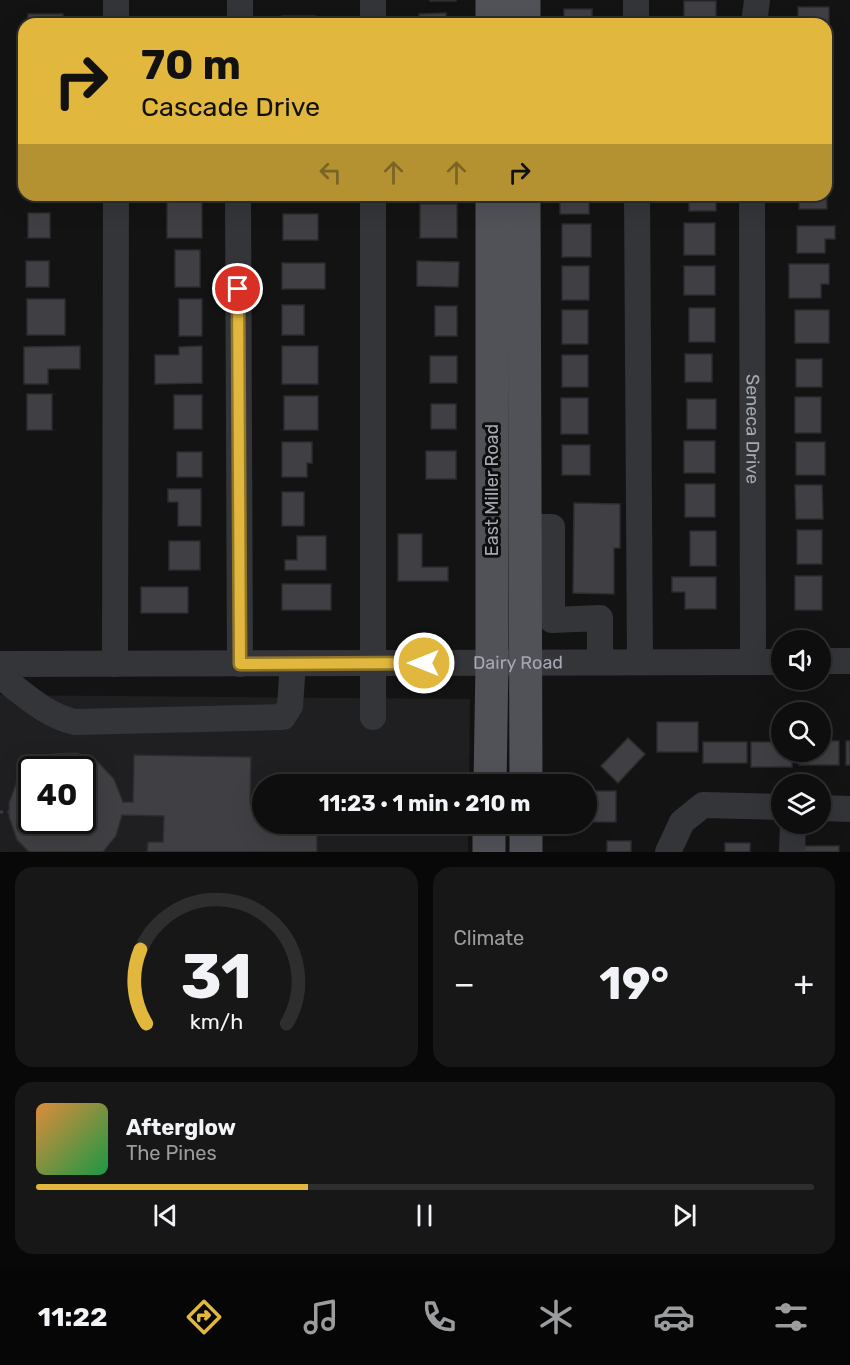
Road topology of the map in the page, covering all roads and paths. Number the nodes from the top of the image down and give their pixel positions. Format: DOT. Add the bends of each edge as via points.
graph roads {
  1 [pos="116,0"];
  2 [pos="240,0"];
  3 [pos="373,0"];
  4 [pos="492,0"];
  5 [pos="524,0"];
  6 [pos="636,0"];
  7 [pos="757,0"];
  8 [pos="116,18"];
  9 [pos="240,18"];
  10 [pos="373,18"];
  11 [pos="492,18"];
  12 [pos="524,18"];
  13 [pos="636,18"];
  14 [pos="755,18"];
  15 [pos="116,201"];
  16 [pos="238,201"];
  17 [pos="373,201"];
  18 [pos="638,201"];
  19 [pos="752,201"];
  20 [pos="492,210"];
  21 [pos="524,210"];
  22 [pos="526,527"];
  23 [pos="850,661"];
  24 [pos="600,662"];
  25 [pos="640,662"];
  26 [pos="753,662"];
  27 [pos="771,662"];
  28 [pos="831,662"];
  29 [pos="293,663"];
  30 [pos="373,663"];
  31 [pos="492,663"];
  32 [pos="526,663"];
  33 [pos="0,664"];
  34 [pos="115,664"];
  35 [pos="240,664"];
  36 [pos="0,676"];
  37 [pos="373,717"];
  38 [pos="490,774"];
  39 [pos="526,774"];
  40 [pos="771,807"];
  41 [pos="831,808"];
  42 [pos="850,809"];
  43 [pos="0,812"];
  44 [pos="9,812"];
  45 [pos="489,834"];
  46 [pos="526,834"];
  47 [pos="793,834"];
  48 [pos="489,852"];
  49 [pos="526,852"];
  50 [pos="668,852"];
  51 [pos="792,852"];
  1 -- 8 [label="street"];
  2 -- 9 [label="street"];
  3 -- 10 [label="street"];
  4 -- 11 [label="main road"];
  5 -- 12 [label="main road"];
  6 -- 13 [label="street"];
  7 -- 14 [label="street"];
  15 -- 34 [label="street"];
  16 -- 35 [label="street"];
  17 -- 30 [label="street"];
  18 -- 25 [label="street"];
  19 -- 26 [label="street, Seneca Drive"];
  20 -- 21 [label="main road"];
  20 -- 31 [label="main road, East Miller Road"];
  21 -- 22 [label="main road, East Miller Road"];
  22 -- 24 [label="street" via="552,527 552,620 600,618"];
  22 -- 32 [label="main road, East Miller Road"];
  23 -- 28 [label="street"];
  24 -- 25 [label="street, Dairy Road"];
  24 -- 32 [label="street, Dairy Road"];
  25 -- 26 [label="street, Dairy Road"];
  26 -- 27 [label="street, Dairy Road"];
  29 -- 30 [label="street, Dairy Road"];
  29 -- 35 [label="street, Dairy Road"];
  29 -- 36 [label="street" via="290,706 283,717 75,722 45,709"];
  30 -- 31 [label="street, Dairy Road"];
  30 -- 37 [label="street"];
  31 -- 32 [label="street, Dairy Road"];
  31 -- 38 [label="main road, East Miller Road"];
  32 -- 39 [label="main road, East Miller Road"];
  33 -- 34 [label="street, Dairy Road"];
  34 -- 35 [label="street, Dairy Road"];
  40 -- 50 [label="street" via="704,806 682,822"];
  41 -- 42 [label="street"];
  43 -- 44 [label="path"];
  45 -- 48 [label="main road"];
  46 -- 49 [label="main road"];
  47 -- 51 [label="street"];
}
